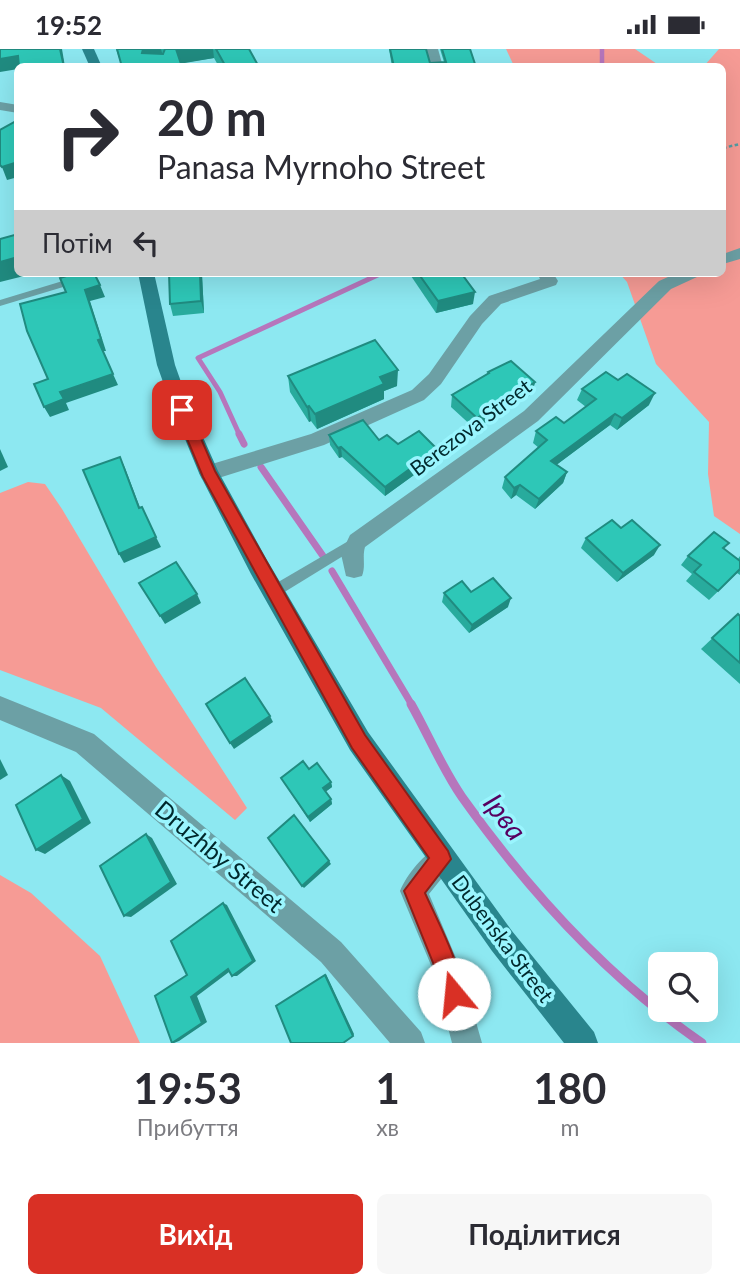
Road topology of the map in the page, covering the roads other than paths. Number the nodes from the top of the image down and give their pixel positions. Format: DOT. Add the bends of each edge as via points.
graph roads {
  1 [pos="87,277"];
  2 [pos="147,277"];
  3 [pos="548,277"];
  4 [pos="682,277"];
  5 [pos="0,303"];
  6 [pos="209,473"];
  7 [pos="357,541"];
  8 [pos="354,569"];
  9 [pos="273,592"];
  10 [pos="0,708"];
  11 [pos="441,859"];
  12 [pos="410,1043"];
  13 [pos="467,1043"];
  14 [pos="583,1043"];
  1 -- 5 [label="lane"];
  2 -- 6 [label="main road, Dubenska Street" via="166,365"];
  3 -- 6 [label="street" via="550,281 495,300 418,395 317,440"];
  4 -- 7 [label="street, Berezova Street" via="665,285 531,416"];
  6 -- 9 [label="main road, Dubenska Street"];
  7 -- 8 [label="street" via="352,554"];
  7 -- 9 [label="lane"];
  9 -- 11 [label="main road, Dubenska Street" via="359,741"];
  10 -- 12 [label="street, Druzhby Street" via="85,743 331,952"];
  11 -- 13 [label="street" via="414,891 447,970"];
  11 -- 14 [label="main road, Dubenska Street"];
}
